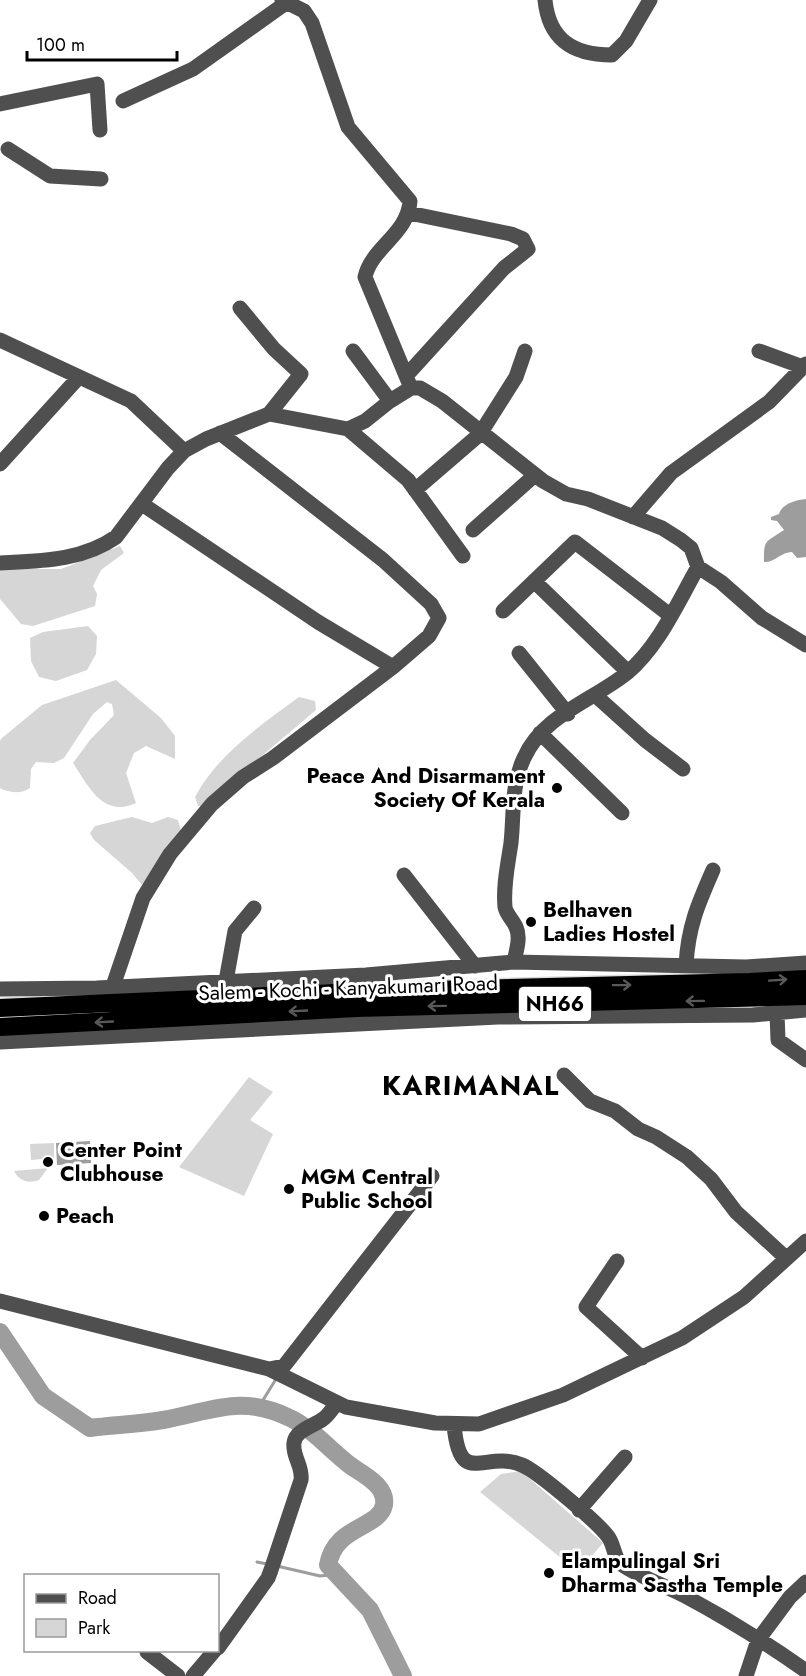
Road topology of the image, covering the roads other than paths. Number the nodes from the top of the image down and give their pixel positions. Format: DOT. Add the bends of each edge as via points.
graph roads {
  1 [pos="545,0"];
  2 [pos="650,0"];
  3 [pos="284,2"];
  4 [pos="123,101"];
  5 [pos="0,104"];
  6 [pos="100,130"];
  7 [pos="9,149"];
  8 [pos="101,179"];
  9 [pos="409,213"];
  10 [pos="240,308"];
  11 [pos="0,340"];
  12 [pos="353,351"];
  13 [pos="525,351"];
  14 [pos="759,351"];
  15 [pos="804,366"];
  16 [pos="79,377"];
  17 [pos="409,382"];
  18 [pos="390,401"];
  19 [pos="269,414"];
  20 [pos="348,429"];
  21 [pos="220,433"];
  22 [pos="480,434"];
  23 [pos="184,451"];
  24 [pos="0,464"];
  25 [pos="535,476"];
  26 [pos="415,490"];
  27 [pos="142,504"];
  28 [pos="633,517"];
  29 [pos="473,530"];
  30 [pos="463,556"];
  31 [pos="0,563"];
  32 [pos="698,567"];
  33 [pos="534,581"];
  34 [pos="503,611"];
  35 [pos="671,616"];
  36 [pos="806,645"];
  37 [pos="519,653"];
  38 [pos="393,666"];
  39 [pos="628,672"];
  40 [pos="595,695"];
  41 [pos="568,714"];
  42 [pos="540,733"];
  43 [pos="683,769"];
  44 [pos="622,813"];
  45 [pos="713,870"];
  46 [pos="404,875"];
  47 [pos="254,908"];
  48 [pos="514,962"];
  49 [pos="806,963"];
  50 [pos="686,965"];
  51 [pos="475,966"];
  52 [pos="806,979"];
  53 [pos="226,981"];
  54 [pos="113,986"];
  55 [pos="0,989"];
  56 [pos="806,996"];
  57 [pos="0,1008"];
  58 [pos="806,1010"];
  59 [pos="777,1013"];
  60 [pos="0,1027"];
  61 [pos="0,1042"];
  62 [pos="806,1060"];
  63 [pos="564,1075"];
  64 [pos="432,1176"];
  65 [pos="806,1241"];
  66 [pos="786,1258"];
  67 [pos="617,1261"];
  68 [pos="0,1301"];
  69 [pos="642,1358"];
  70 [pos="269,1369"];
  71 [pos="336,1404"];
  72 [pos="454,1425"];
  73 [pos="626,1457"];
  74 [pos="579,1510"];
  75 [pos="806,1582"];
  76 [pos="758,1640"];
  77 [pos="219,1645"];
  78 [pos="147,1652"];
  79 [pos="213,1652"];
  80 [pos="806,1670"];
  81 [pos="178,1676"];
  82 [pos="193,1676"];
  83 [pos="746,1676"];
  1 -- 2 [label="street" via="547,20 559,38 588,55 612,55 626,41"];
  3 -- 4 [label="street" via="193,69"];
  3 -- 9 [label="street" via="304,11 312,23 348,127 410,201"];
  5 -- 6 [label="street" via="97,84"];
  7 -- 8 [label="street" via="50,176"];
  9 -- 17 [label="street" via="386,247 367,264 364,277"];
  9 -- 17 [label="street" via="511,234 523,239 528,249 504,268"];
  10 -- 19 [label="street" via="301,375"];
  11 -- 16 [label="street"];
  12 -- 18 [label="street"];
  13 -- 22 [label="street" via="516,377"];
  14 -- 15 [label="street"];
  15 -- 28 [label="street" via="769,402 671,473"];
  16 -- 23 [label="street" via="131,401"];
  16 -- 24 [label="street"];
  17 -- 18 [label="street"];
  17 -- 22 [label="street" via="442,401"];
  18 -- 20 [label="street"];
  19 -- 20 [label="street"];
  19 -- 21 [label="street"];
  20 -- 26 [label="street"];
  21 -- 23 [label="street"];
  21 -- 38 [label="street" via="383,560 431,604 440,618 429,636"];
  22 -- 25 [label="street"];
  22 -- 26 [label="street"];
  23 -- 27 [label="street"];
  25 -- 28 [label="street" via="566,494"];
  25 -- 29 [label="street"];
  26 -- 30 [label="street"];
  27 -- 31 [label="street" via="106,544 63,559"];
  27 -- 38 [label="street" via="318,622"];
  28 -- 32 [label="street" via="662,528 691,548"];
  32 -- 35 [label="street"];
  32 -- 36 [label="street" via="762,618"];
  33 -- 34 [label="street"];
  33 -- 35 [label="street" via="575,542"];
  33 -- 39 [label="street"];
  35 -- 39 [label="street"];
  37 -- 41 [label="street"];
  38 -- 54 [label="street" via="212,804 170,854 143,898"];
  39 -- 40 [label="street"];
  40 -- 41 [label="street"];
  40 -- 43 [label="street"];
  41 -- 42 [label="street" via="553,720"];
  42 -- 44 [label="street"];
  42 -- 48 [label="street" via="524,758 514,793 505,909 517,928"];
  45 -- 50 [label="street" via="693,914"];
  46 -- 51 [label="street"];
  47 -- 53 [label="street" via="235,931"];
  48 -- 50 [label="street"];
  48 -- 51 [label="street"];
  49 -- 50 [label="street"];
  51 -- 53 [label="street"];
  57 -- 52 [label="highway, Salem - Kochi - Kanyakumari Road / NH66, one-way" via="354,992"];
  53 -- 54 [label="street"];
  54 -- 55 [label="street"];
  56 -- 60 [label="highway, Salem - Kochi - Kanyakumari Road / NH66, one-way" via="357,1008"];
  58 -- 59 [label="street"];
  59 -- 61 [label="street" via="498,1017"];
  59 -- 62 [label="street" via="778,1040"];
  63 -- 66 [label="street" via="590,1101 615,1111 687,1157 711,1179 736,1212"];
  64 -- 70 [label="street" via="284,1366"];
  65 -- 66 [label="street"];
  66 -- 69 [label="street" via="744,1297 682,1338"];
  67 -- 69 [label="street" via="586,1307"];
  68 -- 70 [label="street"];
  69 -- 72 [label="street" via="563,1395 479,1424"];
  70 -- 71 [label="street"];
  71 -- 72 [label="street"];
  71 -- 77 [label="street" via="325,1418 294,1441 302,1471 297,1498 268,1578"];
  72 -- 74 [label="street" via="457,1449 464,1460 475,1464 504,1461 522,1465"];
  73 -- 74 [label="street"];
  74 -- 76 [label="street" via="609,1538 621,1564 688,1597"];
  75 -- 76 [label="street"];
  76 -- 80 [label="street"];
  76 -- 83 [label="street"];
  78 -- 81 [label="street"];
  79 -- 82 [label="street"];
}
